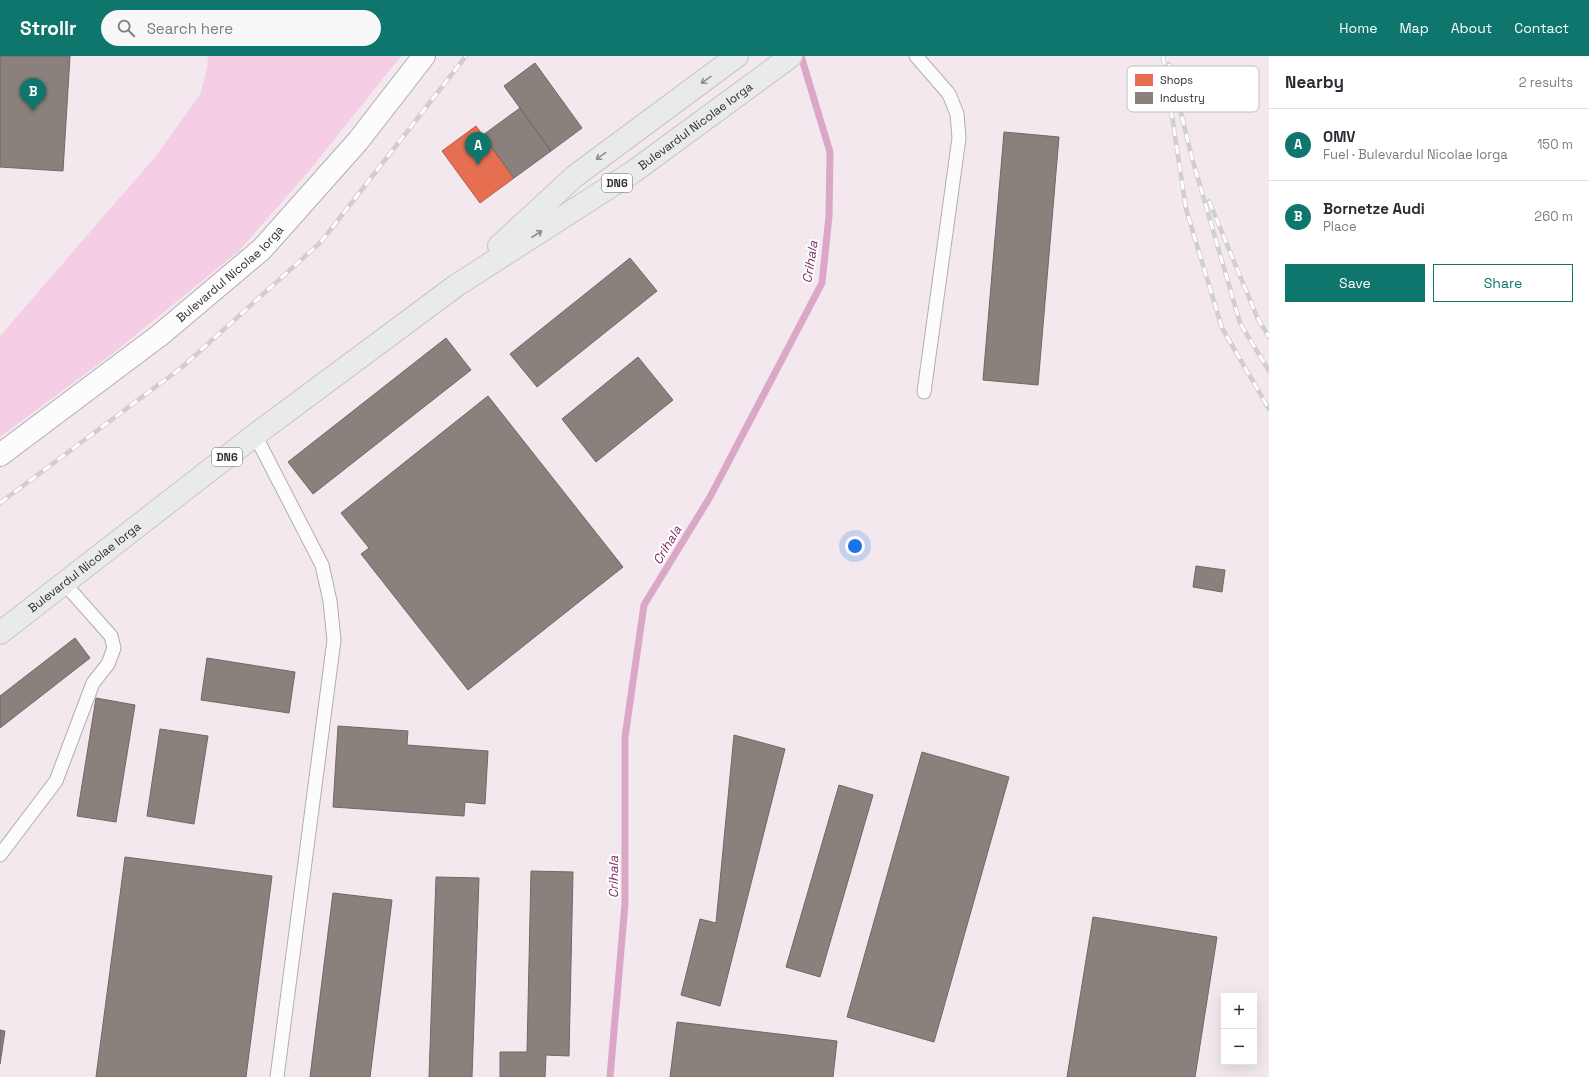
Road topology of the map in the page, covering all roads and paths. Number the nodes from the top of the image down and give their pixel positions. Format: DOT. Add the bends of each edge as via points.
graph roads {
  1 [pos="424,56"];
  2 [pos="737,56"];
  3 [pos="791,56"];
  4 [pos="916,56"];
  5 [pos="457,285"];
  6 [pos="924,392"];
  7 [pos="255,435"];
  8 [pos="0,455"];
  9 [pos="64,583"];
  10 [pos="0,633"];
  11 [pos="0,855"];
  12 [pos="278,1077"];
  1 -- 8 [label="street, Bulevardul Nicolae Iorga" via="358,141 262,249 160,335"];
  2 -- 5 [label="main road, Bulevardul Nicolae Iorga / DN6, one-way" via="575,176"];
  5 -- 3 [label="main road, Bulevardul Nicolae Iorga / DN6, one-way" via="633,172"];
  4 -- 6 [label="lane" via="949,94 956,114 959,138"];
  5 -- 7 [label="main road, Bulevardul Nicolae Iorga / DN6"];
  7 -- 9 [label="main road, Bulevardul Nicolae Iorga / DN6"];
  7 -- 12 [label="lane" via="322,565 330,601 334,640"];
  9 -- 10 [label="main road, Bulevardul Nicolae Iorga / DN6"];
  9 -- 11 [label="lane" via="111,636 114,648 108,664 93,683 56,781"];
}
